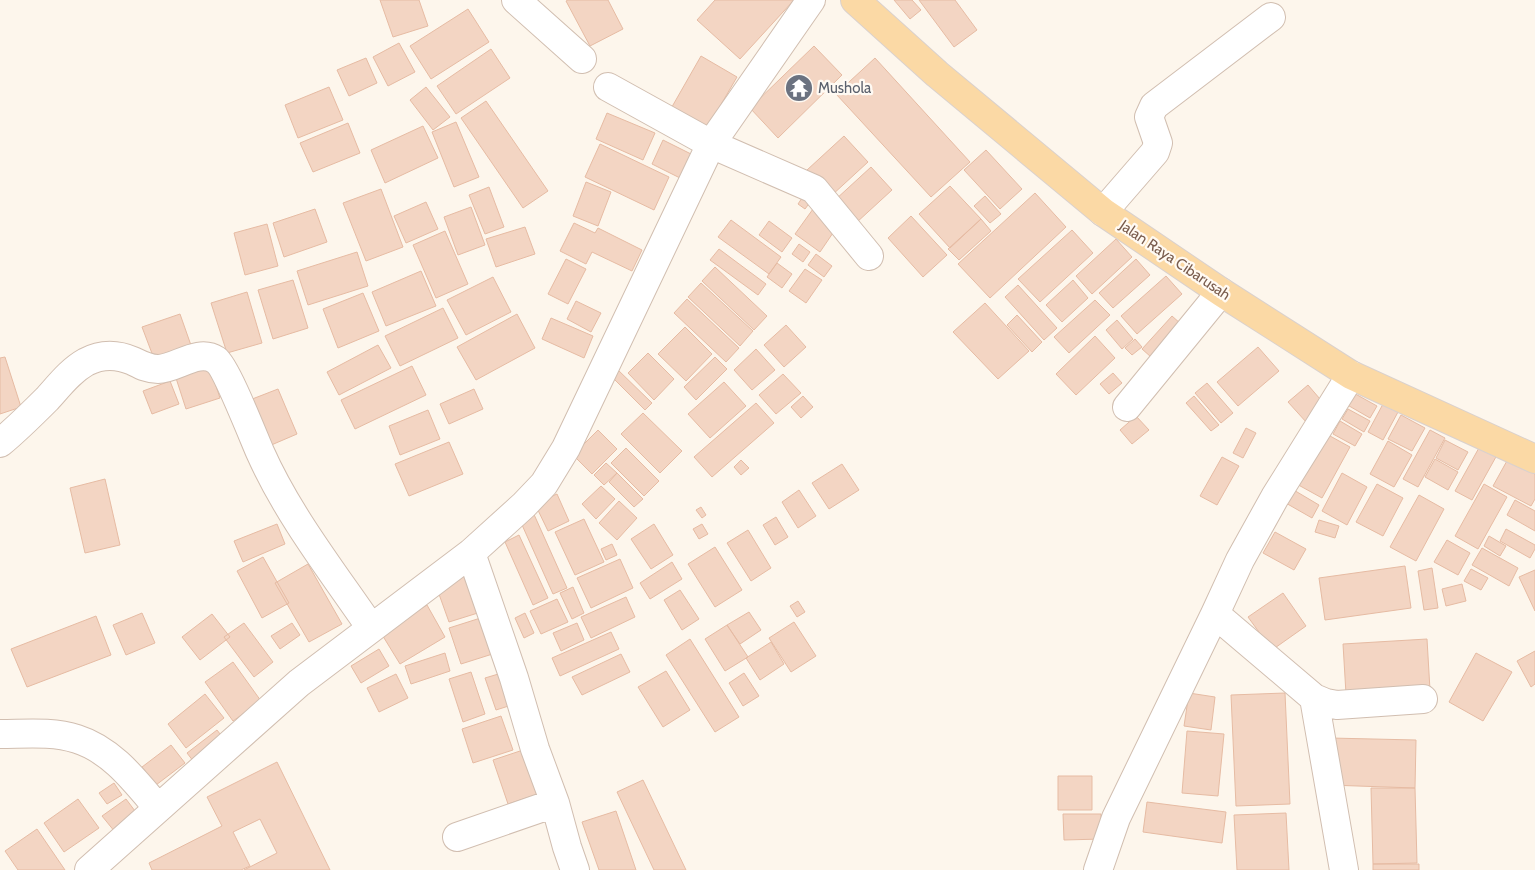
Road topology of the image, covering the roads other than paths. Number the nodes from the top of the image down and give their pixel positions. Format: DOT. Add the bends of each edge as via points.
graph roads {
  1 [pos="516,0"];
  2 [pos="811,0"];
  3 [pos="855,0"];
  4 [pos="1272,17"];
  5 [pos="582,59"];
  6 [pos="608,87"];
  7 [pos="711,144"];
  8 [pos="1103,212"];
  9 [pos="869,256"];
  10 [pos="1221,292"];
  11 [pos="1352,375"];
  12 [pos="1127,406"];
  13 [pos="0,443"];
  14 [pos="1535,459"];
  15 [pos="471,552"];
  16 [pos="1215,614"];
  17 [pos="371,628"];
  18 [pos="1314,698"];
  19 [pos="1423,699"];
  20 [pos="0,734"];
  21 [pos="556,803"];
  22 [pos="158,808"];
  23 [pos="457,837"];
  24 [pos="89,870"];
  25 [pos="576,870"];
  26 [pos="1098,870"];
  27 [pos="1344,870"];
  1 -- 5 [label="street"];
  2 -- 7 [label="street"];
  3 -- 8 [label="main road, Jalan Raya Cibarusah" via="937,74"];
  4 -- 8 [label="street" via="1154,106 1149,117 1158,143 1155,152"];
  6 -- 7 [label="street"];
  7 -- 9 [label="street" via="814,190"];
  7 -- 15 [label="street" via="554,469 524,505"];
  8 -- 10 [label="main road, Jalan Raya Cibarusah"];
  10 -- 11 [label="main road, Jalan Raya Cibarusah"];
  10 -- 12 [label="street"];
  11 -- 14 [label="main road, Jalan Raya Cibarusah"];
  11 -- 16 [label="street" via="1255,532"];
  13 -- 17 [label="street" via="86,362 115,355 158,369 197,357 208,356 217,360 272,481"];
  15 -- 17 [label="street"];
  15 -- 21 [label="street" via="535,749"];
  16 -- 18 [label="street"];
  16 -- 26 [label="street" via="1116,818"];
  17 -- 22 [label="street" via="299,683"];
  18 -- 19 [label="street" via="1337,705"];
  18 -- 27 [label="street"];
  20 -- 22 [label="street" via="51,734 77,739 115,760"];
  21 -- 23 [label="street"];
  21 -- 25 [label="street" via="566,847"];
  22 -- 24 [label="street"];
}
